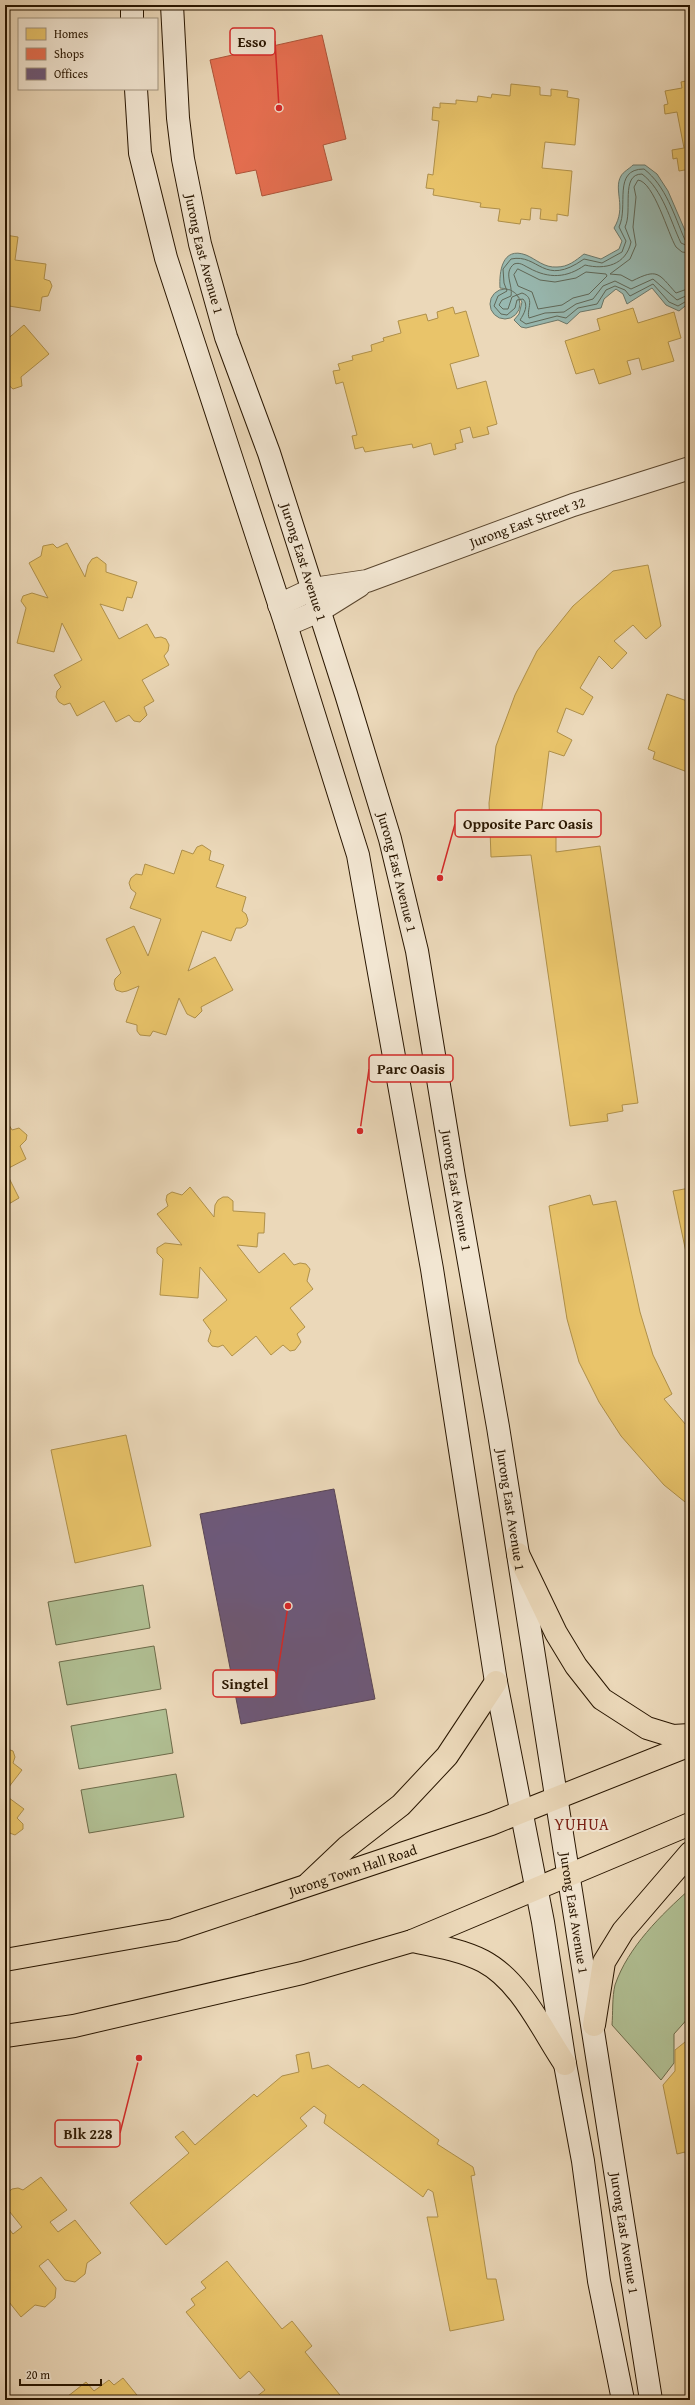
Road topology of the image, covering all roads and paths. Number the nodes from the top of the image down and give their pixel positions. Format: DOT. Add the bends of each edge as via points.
graph roads {
  1 [pos="132,5"];
  2 [pos="172,5"];
  3 [pos="132,18"];
  4 [pos="136,90"];
  5 [pos="690,468"];
  6 [pos="367,581"];
  7 [pos="313,589"];
  8 [pos="319,611"];
  9 [pos="283,615"];
  10 [pos="518,1554"];
  11 [pos="496,1682"];
  12 [pos="690,1735"];
  13 [pos="690,1744"];
  14 [pos="555,1799"];
  15 [pos="521,1812"];
  16 [pos="690,1824"];
  17 [pos="690,1853"];
  18 [pos="569,1875"];
  19 [pos="302,1889"];
  20 [pos="536,1889"];
  21 [pos="412,1941"];
  22 [pos="5,1960"];
  23 [pos="594,2025"];
  24 [pos="5,2036"];
  25 [pos="565,2064"];
  26 [pos="622,2400"];
  27 [pos="651,2400"];
  1 -- 3 [label="street"];
  2 -- 7 [label="street, Jurong East Avenue 1" via="178,118 183,159 200,244 226,336 269,453"];
  4 -- 9 [label="street" via="140,153 166,258"];
  5 -- 6 [label="street, Jurong East Street 32" via="573,505"];
  6 -- 7 [label="street, Jurong East Street 32"];
  6 -- 8 [label="street, Jurong East Street 32"];
  7 -- 8 [label="street, Jurong East Avenue 1"];
  7 -- 9 [label="street, Jurong East Street 32"];
  8 -- 9 [label="street, Jurong East Street 32"];
  8 -- 10 [label="street, Jurong East Avenue 1" via="390,839 417,951"];
  9 -- 11 [label="street" via="358,855 435,1284"];
  10 -- 12 [label="main road" via="556,1633 576,1666 602,1699 647,1728 673,1736"];
  10 -- 14 [label="street, Jurong East Avenue 1"];
  11 -- 15 [label="street"];
  11 -- 19 [label="main road" via="447,1756 401,1805 348,1847"];
  13 -- 14 [label="main road, Jurong Town Hall Road"];
  14 -- 15 [label="main road, Jurong Town Hall Road"];
  14 -- 18 [label="street, Jurong East Avenue 1"];
  15 -- 19 [label="main road, Jurong Town Hall Road"];
  15 -- 20 [label="street"];
  16 -- 18 [label="main road"];
  17 -- 23 [label="main road" via="623,1931 604,1962"];
  18 -- 20 [label="main road"];
  18 -- 23 [label="street, Jurong East Avenue 1"];
  19 -- 22 [label="main road, Jurong Town Hall Road" via="174,1930"];
  20 -- 21 [label="main road"];
  20 -- 25 [label="street"];
  21 -- 24 [label="main road" via="294,1975 74,2026"];
  21 -- 25 [label="main road" via="454,1949 484,1962 507,1979"];
  23 -- 27 [label="street, Jurong East Avenue 1"];
  25 -- 26 [label="street" via="599,2281"];
}
